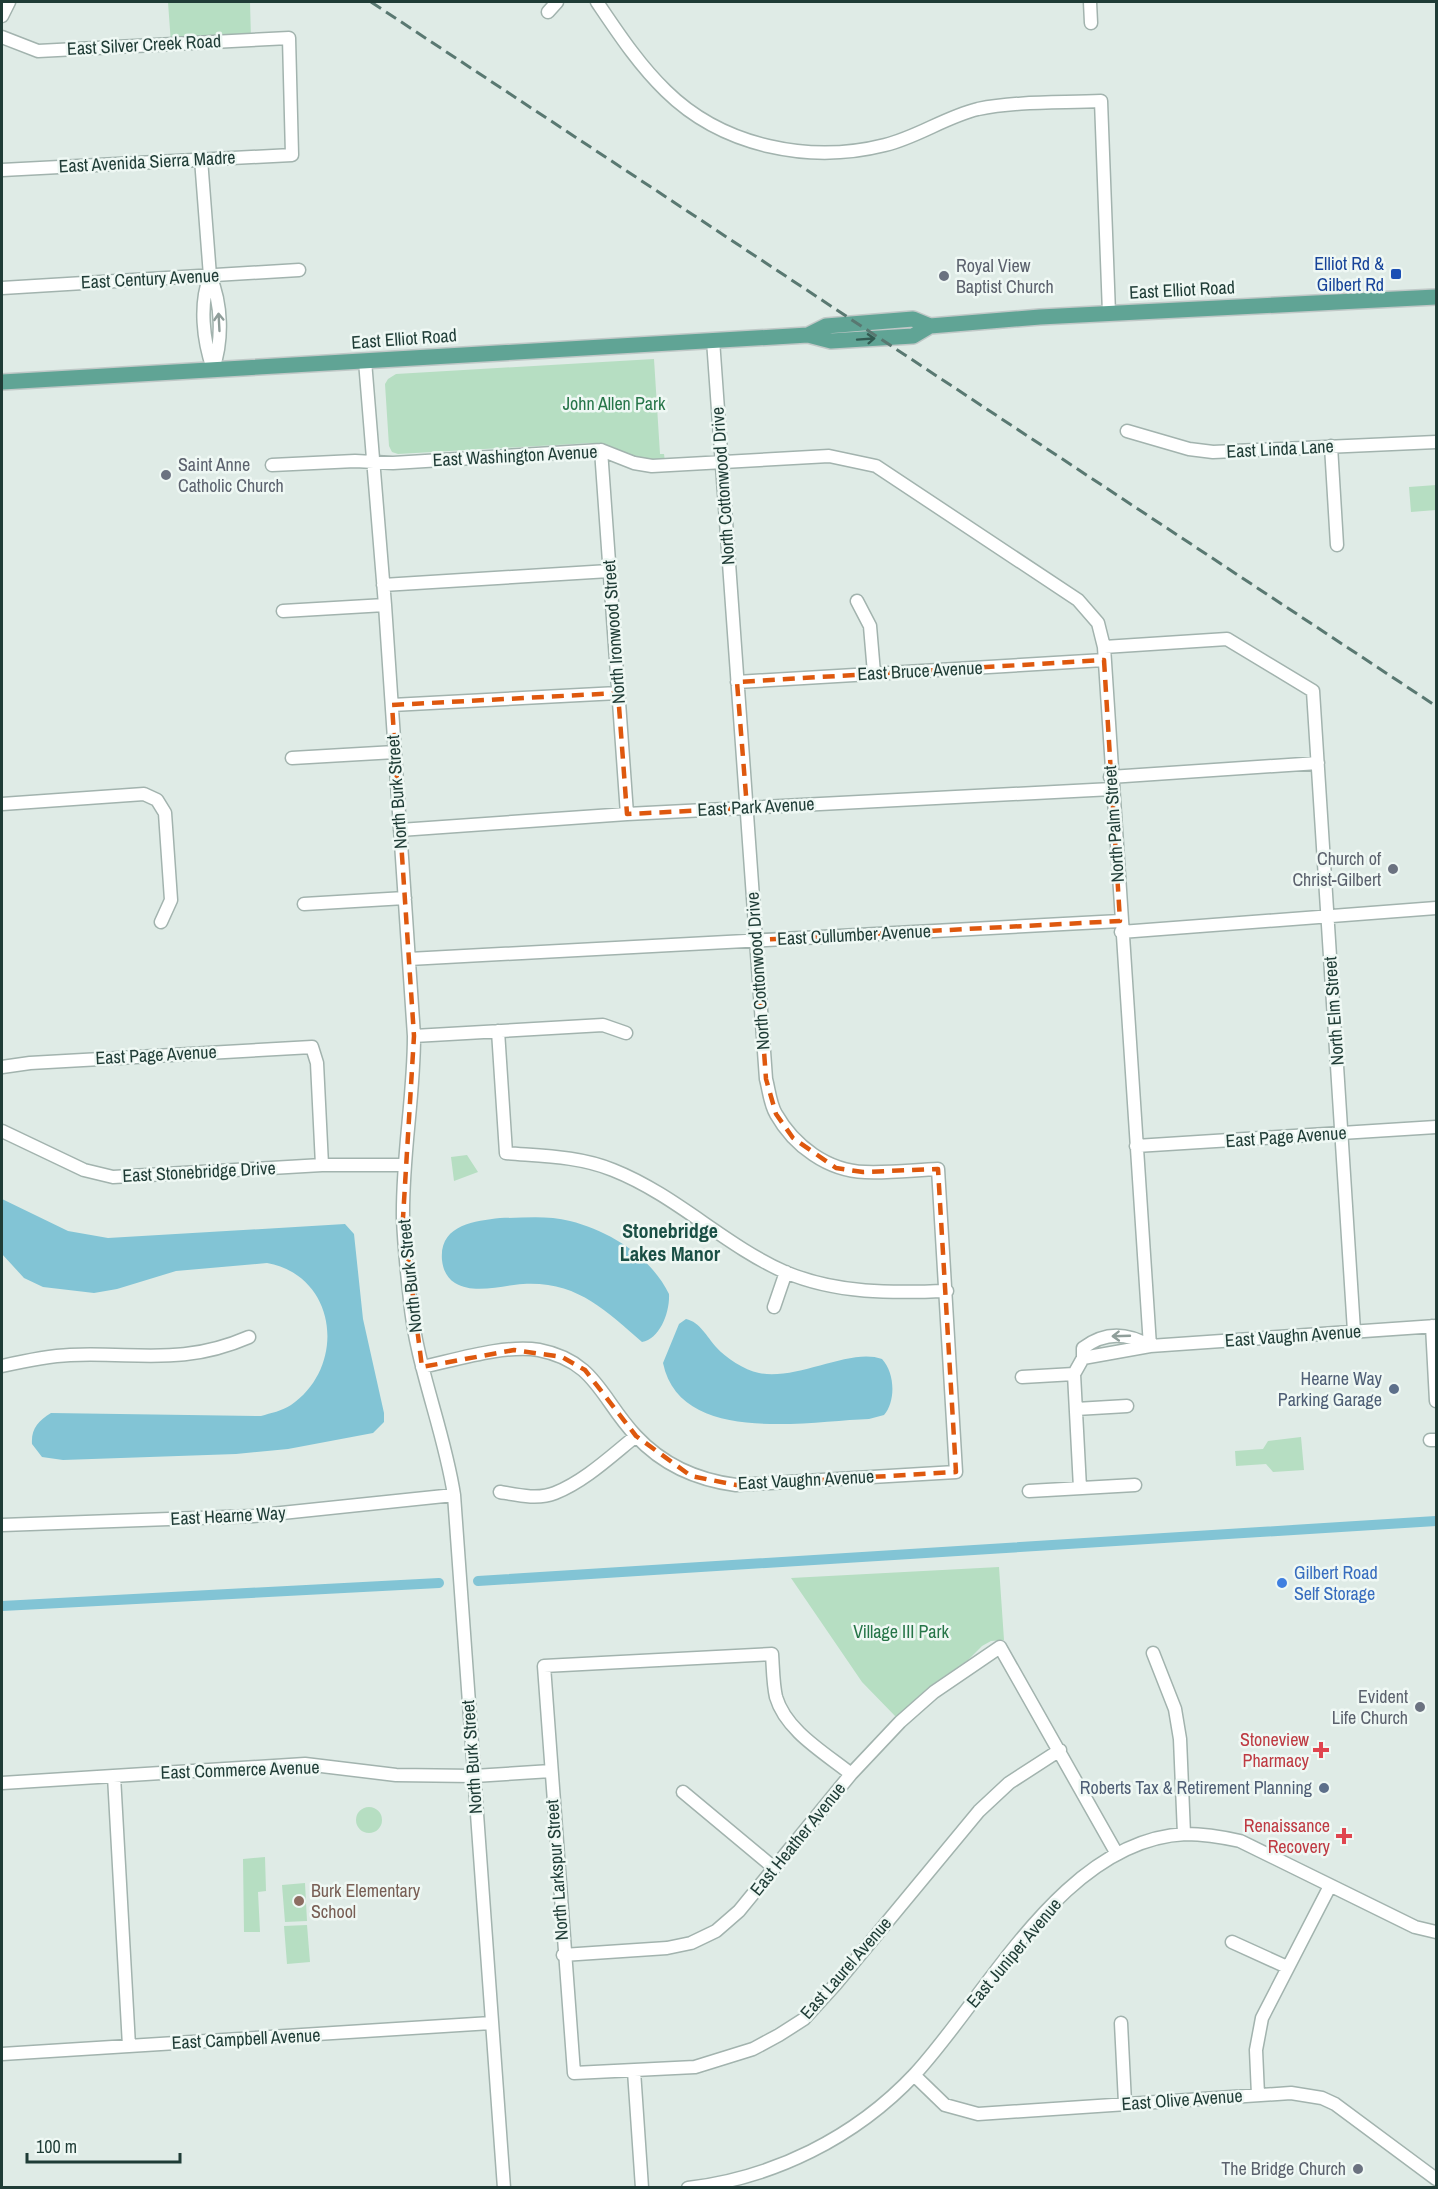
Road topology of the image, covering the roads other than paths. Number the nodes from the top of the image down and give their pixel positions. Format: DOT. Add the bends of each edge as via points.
graph roads {
  1 [pos="9,2"];
  2 [pos="557,2"];
  3 [pos="597,2"];
  4 [pos="1090,2"];
  5 [pos="548,12"];
  6 [pos="2,16"];
  7 [pos="1091,23"];
  8 [pos="2,37"];
  9 [pos="292,155"];
  10 [pos="201,159"];
  11 [pos="2,170"];
  12 [pos="299,270"];
  13 [pos="210,276"];
  14 [pos="2,288"];
  15 [pos="1437,297"];
  16 [pos="1109,313"];
  17 [pos="713,340"];
  18 [pos="365,361"];
  19 [pos="213,369"];
  20 [pos="2,382"];
  21 [pos="1126,431"];
  22 [pos="1437,442"];
  23 [pos="1331,446"];
  24 [pos="601,450"];
  25 [pos="829,456"];
  26 [pos="373,461"];
  27 [pos="721,462"];
  28 [pos="272,465"];
  29 [pos="1337,545"];
  30 [pos="609,571"];
  31 [pos="383,585"];
  32 [pos="857,602"];
  33 [pos="385,605"];
  34 [pos="283,611"];
  35 [pos="1104,654"];
  36 [pos="874,673"];
  37 [pos="737,682"];
  38 [pos="1313,691"];
  39 [pos="618,693"];
  40 [pos="392,705"];
  41 [pos="395,752"];
  42 [pos="292,758"];
  43 [pos="1318,763"];
  44 [pos="1111,783"];
  45 [pos="2,804"];
  46 [pos="747,808"];
  47 [pos="627,814"];
  48 [pos="400,830"];
  49 [pos="405,898"];
  50 [pos="304,904"];
  51 [pos="1437,908"];
  52 [pos="1328,916"];
  53 [pos="161,922"];
  54 [pos="1121,926"];
  55 [pos="756,940"];
  56 [pos="409,959"];
  57 [pos="498,1031"];
  58 [pos="626,1033"];
  59 [pos="414,1036"];
  60 [pos="2,1068"];
  61 [pos="1437,1127"];
  62 [pos="2,1131"];
  63 [pos="1342,1133"];
  64 [pos="1136,1146"];
  65 [pos="322,1165"];
  66 [pos="405,1165"];
  67 [pos="786,1272"];
  68 [pos="947,1291"];
  69 [pos="774,1307"];
  70 [pos="1434,1326"];
  71 [pos="1354,1331"];
  72 [pos="249,1337"];
  73 [pos="1150,1346"];
  74 [pos="2,1366"];
  75 [pos="422,1367"];
  76 [pos="1074,1374"];
  77 [pos="1022,1377"];
  78 [pos="1437,1401"];
  79 [pos="1127,1406"];
  80 [pos="1076,1409"];
  81 [pos="636,1436"];
  82 [pos="956,1472"];
  83 [pos="1135,1485"];
  84 [pos="1080,1488"];
  85 [pos="1029,1491"];
  86 [pos="500,1492"];
  87 [pos="454,1495"];
  88 [pos="2,1525"];
  89 [pos="1153,1653"];
  90 [pos="1060,1750"];
  91 [pos="551,1771"];
  92 [pos="851,1774"];
  93 [pos="114,1776"];
  94 [pos="474,1776"];
  95 [pos="2,1783"];
  96 [pos="683,1792"];
  97 [pos="1184,1834"];
  98 [pos="1117,1854"];
  99 [pos="773,1867"];
  100 [pos="1330,1886"];
  101 [pos="1437,1932"];
  102 [pos="1232,1942"];
  103 [pos="563,1955"];
  104 [pos="1287,1968"];
  105 [pos="491,2023"];
  106 [pos="1121,2023"];
  107 [pos="129,2046"];
  108 [pos="2,2054"];
  109 [pos="634,2071"];
  110 [pos="574,2073"];
  111 [pos="914,2075"];
  112 [pos="1258,2095"];
  113 [pos="1125,2103"];
  114 [pos="1437,2179"];
  115 [pos="504,2187"];
  116 [pos="642,2187"];
  117 [pos="688,2187"];
  1 -- 6 [label="street"];
  2 -- 5 [label="street"];
  3 -- 16 [label="street" via="657,82 687,109 726,132 794,152 840,153 888,144 982,109 1101,101"];
  4 -- 7 [label="street"];
  8 -- 9 [label="street, East Silver Creek Road" via="38,51 289,38"];
  9 -- 10 [label="street, East Avenida Sierra Madre"];
  10 -- 11 [label="street, East Avenida Sierra Madre"];
  10 -- 13 [label="street"];
  12 -- 13 [label="street, East Century Avenue"];
  13 -- 14 [label="street, East Century Avenue"];
  13 -- 19 [label="street" via="203,293 207,349"];
  15 -- 16 [label="main road, East Elliot Road"];
  16 -- 17 [label="main road, East Elliot Road" via="930,326 913,319 826,326 808,335"];
  17 -- 18 [label="main road, East Elliot Road"];
  17 -- 27 [label="street, North Cottonwood Drive"];
  18 -- 19 [label="main road, East Elliot Road"];
  18 -- 26 [label="street, North Burk Street"];
  19 -- 20 [label="main road, East Elliot Road"];
  21 -- 23 [label="street, East Linda Lane" via="1200,451"];
  22 -- 23 [label="street, East Linda Lane"];
  23 -- 29 [label="street"];
  24 -- 26 [label="street, East Washington Avenue"];
  24 -- 27 [label="street, East Washington Avenue" via="634,463 652,465"];
  24 -- 30 [label="street, North Ironwood Street"];
  25 -- 27 [label="street, East Washington Avenue"];
  25 -- 35 [label="street, North Palm Street" via="876,466 1078,600 1098,623"];
  26 -- 28 [label="street, East Washington Avenue"];
  26 -- 31 [label="street, North Burk Street"];
  27 -- 37 [label="street, North Cottonwood Drive"];
  30 -- 31 [label="street"];
  30 -- 39 [label="street, North Ironwood Street"];
  31 -- 33 [label="street, North Burk Street"];
  32 -- 36 [label="street" via="870,626"];
  33 -- 34 [label="street"];
  33 -- 40 [label="street, North Burk Street"];
  35 -- 36 [label="street, East Bruce Avenue"];
  35 -- 38 [label="street, East Bruce Avenue" via="1227,639"];
  35 -- 44 [label="street, North Palm Street"];
  36 -- 37 [label="street, East Bruce Avenue"];
  37 -- 46 [label="street, North Cottonwood Drive"];
  38 -- 43 [label="street, North Elm Street"];
  39 -- 40 [label="street"];
  39 -- 47 [label="street, North Ironwood Street"];
  40 -- 41 [label="street, North Burk Street"];
  41 -- 42 [label="street"];
  41 -- 48 [label="street, North Burk Street"];
  43 -- 44 [label="street, East Park Avenue"];
  43 -- 52 [label="street, North Elm Street"];
  44 -- 46 [label="street, East Park Avenue"];
  44 -- 54 [label="street, North Palm Street"];
  45 -- 53 [label="street" via="144,794 157,800 165,813 171,900"];
  46 -- 47 [label="street, East Park Avenue"];
  46 -- 55 [label="street, North Cottonwood Drive"];
  47 -- 48 [label="street, East Park Avenue"];
  48 -- 49 [label="street, North Burk Street"];
  49 -- 50 [label="street"];
  49 -- 56 [label="street, North Burk Street"];
  51 -- 52 [label="street, East Cullumber Avenue"];
  52 -- 54 [label="street, East Cullumber Avenue"];
  52 -- 63 [label="street, North Elm Street"];
  54 -- 55 [label="street, East Cullumber Avenue"];
  54 -- 64 [label="street, North Palm Street"];
  55 -- 56 [label="street, East Cullumber Avenue"];
  55 -- 68 [label="street, North Cottonwood Drive" via="766,1079 776,1114 806,1149 836,1168 863,1172 938,1169"];
  56 -- 59 [label="street, North Burk Street"];
  57 -- 58 [label="street" via="603,1025"];
  57 -- 59 [label="street"];
  57 -- 67 [label="street" via="506,1153 577,1159 612,1169 651,1187"];
  59 -- 66 [label="street, North Burk Street" via="414,1080"];
  60 -- 65 [label="street, East Page Avenue" via="30,1063 312,1047 317,1063"];
  61 -- 63 [label="street, East Page Avenue"];
  62 -- 65 [label="street, East Stonebridge Drive" via="84,1170 113,1177"];
  63 -- 64 [label="street, East Page Avenue"];
  63 -- 71 [label="street, North Elm Street"];
  64 -- 73 [label="street, North Palm Street"];
  65 -- 66 [label="street, East Stonebridge Drive"];
  66 -- 75 [label="street, North Burk Street" via="403,1218 410,1302"];
  67 -- 68 [label="street" via="867,1291"];
  67 -- 69 [label="street"];
  68 -- 82 [label="street, North Cottonwood Drive"];
  70 -- 71 [label="street, East Vaughn Avenue"];
  70 -- 78 [label="street"];
  71 -- 73 [label="street, East Vaughn Avenue"];
  72 -- 74 [label="street" via="224,1348 172,1357 70,1355"];
  73 -- 76 [label="street, East Vaughn Avenue" via="1083,1358"];
  75 -- 81 [label="street, East Vaughn Avenue" via="514,1350 538,1350 562,1357 585,1370"];
  75 -- 87 [label="street, North Burk Street" via="447,1454"];
  76 -- 77 [label="street"];
  76 -- 80 [label="street"];
  79 -- 80 [label="street"];
  80 -- 84 [label="street"];
  81 -- 82 [label="street, East Vaughn Avenue" via="690,1476 736,1485"];
  81 -- 86 [label="street" via="554,1494 527,1497"];
  83 -- 84 [label="street"];
  84 -- 85 [label="street"];
  87 -- 88 [label="street, East Hearne Way" via="253,1516"];
  87 -- 94 [label="street, North Burk Street"];
  89 -- 97 [label="street" via="1174,1709 1180,1739"];
  90 -- 92 [label="street, East Heather Avenue" via="1000,1647 915,1708"];
  90 -- 98 [label="street"];
  90 -- 109 [label="street, East Laurel Avenue" via="1009,1783 979,1812 804,2019 753,2049 723,2060 695,2067"];
  91 -- 92 [label="street, North Larkspur Street" via="544,1666 772,1654 776,1697 786,1716 799,1733"];
  91 -- 94 [label="street, East Commerce Avenue"];
  91 -- 103 [label="street, North Larkspur Street"];
  92 -- 99 [label="street, East Heather Avenue"];
  93 -- 94 [label="street, East Commerce Avenue" via="305,1764 396,1775"];
  93 -- 95 [label="street, East Commerce Avenue"];
  93 -- 107 [label="street"];
  94 -- 105 [label="street, North Burk Street"];
  96 -- 99 [label="street"];
  97 -- 98 [label="street, East Juniper Avenue" via="1148,1841"];
  97 -- 100 [label="street, East Juniper Avenue" via="1240,1841"];
  98 -- 111 [label="street, East Juniper Avenue" via="1056,1901"];
  99 -- 103 [label="street, East Heather Avenue" via="739,1911 716,1931 691,1943"];
  100 -- 101 [label="street, East Juniper Avenue" via="1415,1927"];
  100 -- 104 [label="street"];
  102 -- 104 [label="street"];
  103 -- 110 [label="street, North Larkspur Street"];
  104 -- 112 [label="street" via="1258,2034"];
  105 -- 107 [label="street, East Campbell Avenue"];
  105 -- 115 [label="street, North Burk Street"];
  106 -- 113 [label="street"];
  107 -- 108 [label="street, East Campbell Avenue"];
  109 -- 110 [label="street, East Laurel Avenue"];
  109 -- 116 [label="street"];
  111 -- 113 [label="street, East Olive Avenue" via="945,2105 978,2114"];
  111 -- 117 [label="street, East Juniper Avenue" via="830,2142 794,2161 750,2177"];
  112 -- 113 [label="street, East Olive Avenue"];
  112 -- 114 [label="street, East Olive Avenue" via="1292,2093 1322,2098 1349,2113"];
}
